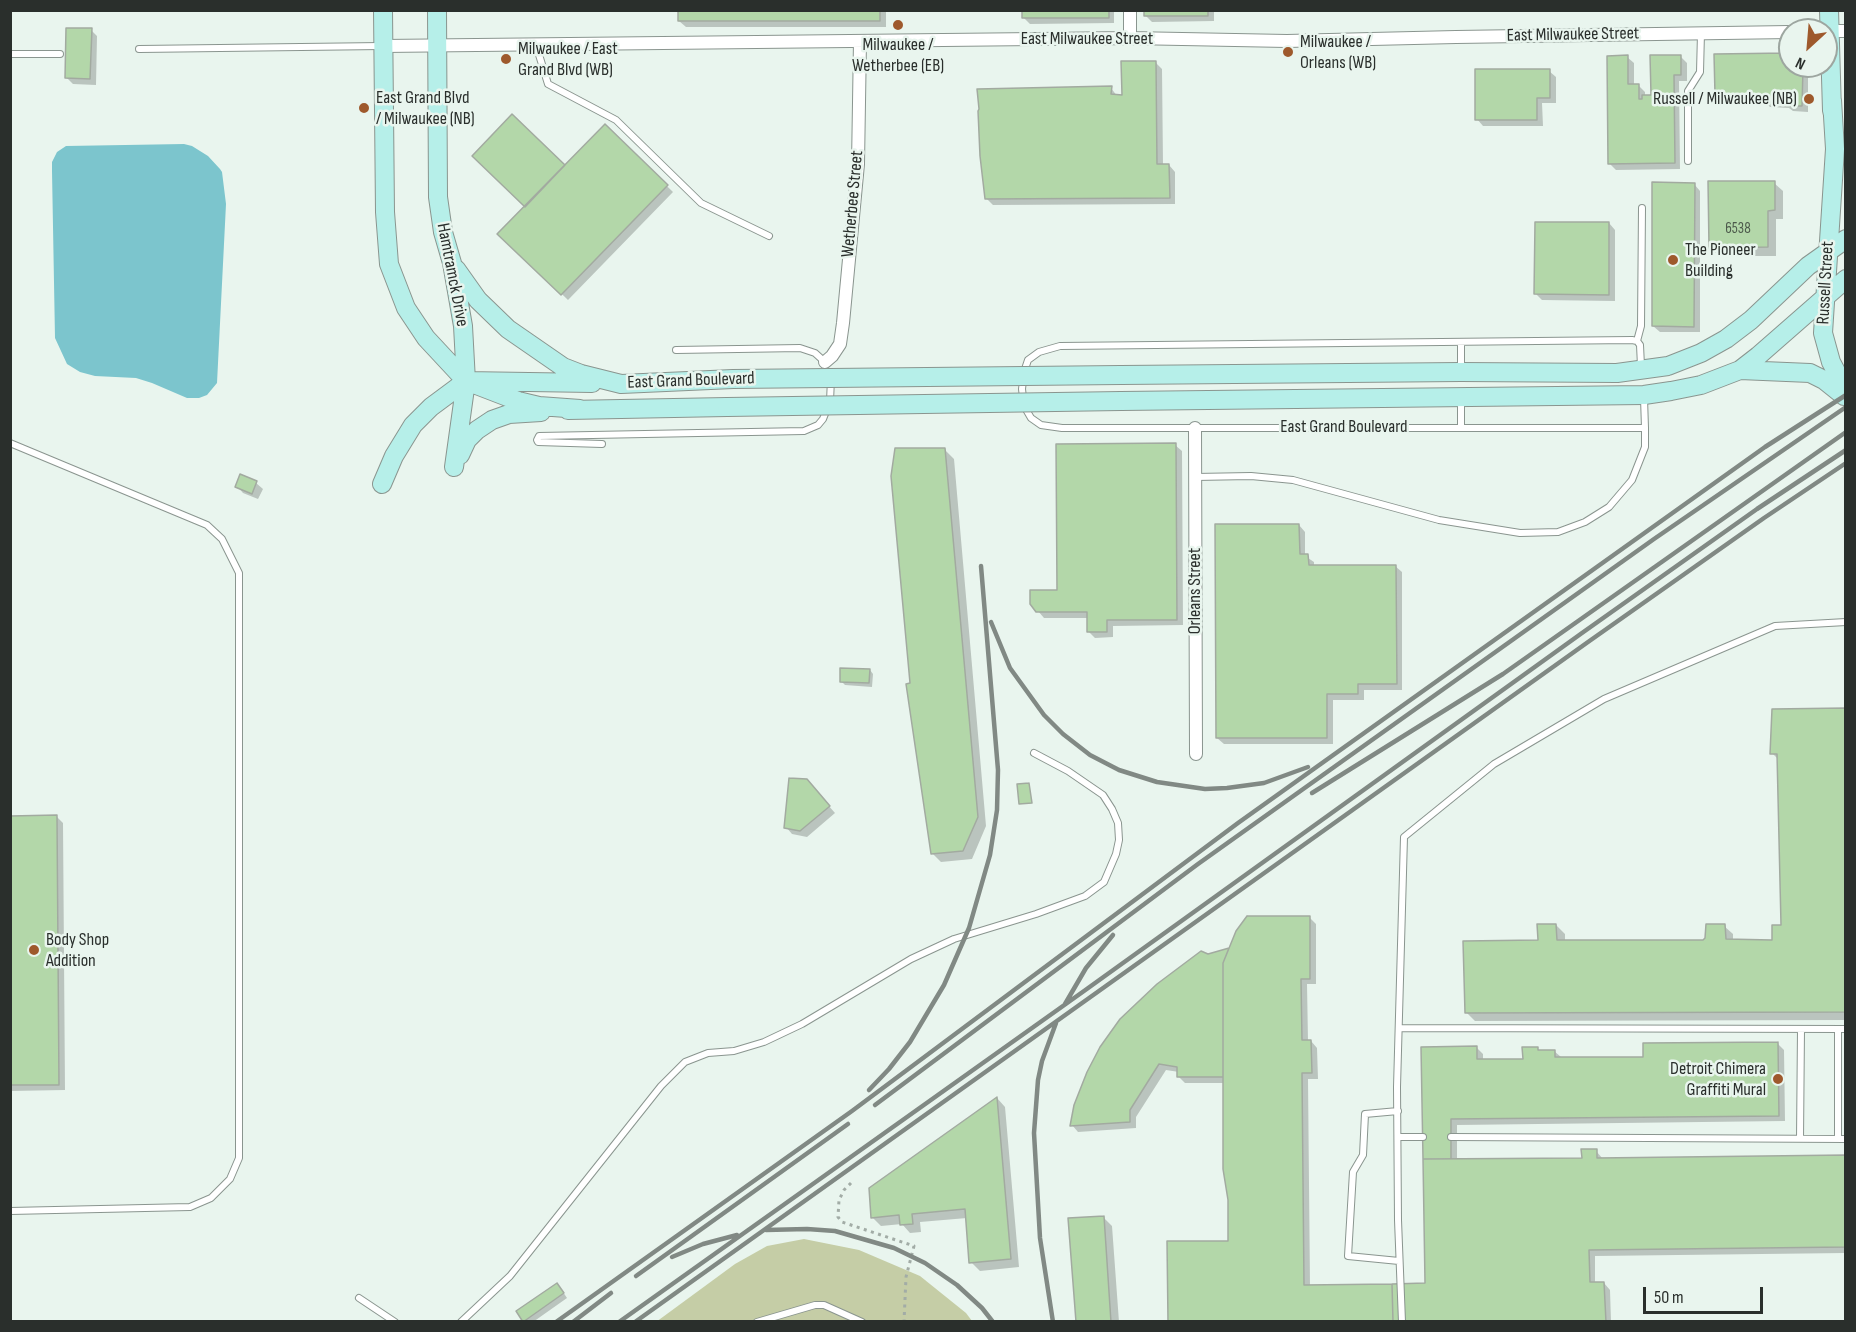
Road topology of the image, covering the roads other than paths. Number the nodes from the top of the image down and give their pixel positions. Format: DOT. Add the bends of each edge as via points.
graph roads {
  1 [pos="383,10"];
  2 [pos="437,10"];
  3 [pos="1130,10"];
  4 [pos="1778,32"];
  5 [pos="1701,33"];
  6 [pos="1130,38"];
  7 [pos="860,40"];
  8 [pos="536,44"];
  9 [pos="437,45"];
  10 [pos="383,46"];
  11 [pos="140,49"];
  12 [pos="10,54"];
  13 [pos="60,54"];
  14 [pos="1832,78"];
  15 [pos="1836,156"];
  16 [pos="1688,161"];
  17 [pos="1642,208"];
  18 [pos="768,236"];
  19 [pos="1845,239"];
  20 [pos="1829,251"];
  21 [pos="452,263"];
  22 [pos="1845,279"];
  23 [pos="1826,295"];
  24 [pos="1637,341"];
  25 [pos="1461,343"];
  26 [pos="676,350"];
  27 [pos="825,362"];
  28 [pos="1740,369"];
  29 [pos="1641,370"];
  30 [pos="1461,372"];
  31 [pos="466,381"];
  32 [pos="621,384"];
  33 [pos="1845,390"];
  34 [pos="1644,395"];
  35 [pos="1461,397"];
  36 [pos="1845,397"];
  37 [pos="580,409"];
  38 [pos="1461,427"];
  39 [pos="1195,428"];
  40 [pos="1645,428"];
  41 [pos="10,443"];
  42 [pos="602,444"];
  43 [pos="1195,477"];
  44 [pos="382,484"];
  45 [pos="1845,622"];
  46 [pos="1034,753"];
  47 [pos="1196,754"];
  48 [pos="1399,1028"];
  49 [pos="1801,1029"];
  50 [pos="1838,1029"];
  51 [pos="1845,1029"];
  52 [pos="1398,1111"];
  53 [pos="1399,1137"];
  54 [pos="1422,1137"];
  55 [pos="1451,1137"];
  56 [pos="1800,1139"];
  57 [pos="1842,1139"];
  58 [pos="10,1211"];
  59 [pos="1399,1261"];
  60 [pos="359,1298"];
  61 [pos="757,1321"];
  62 [pos="395,1322"];
  63 [pos="462,1322"];
  64 [pos="861,1322"];
  65 [pos="1402,1322"];
  1 -- 10 [label="main road"];
  2 -- 9 [label="main road"];
  3 -- 6 [label="street"];
  4 -- 5 [label="street, East Milwaukee Street"];
  5 -- 6 [label="street, East Milwaukee Street" via="1287,41"];
  5 -- 16 [label="lane" via="1700,72 1688,91"];
  6 -- 7 [label="street, East Milwaukee Street"];
  7 -- 8 [label="street, East Milwaukee Street"];
  7 -- 27 [label="street, Wetherbee Street" via="858,164 843,323 840,344"];
  8 -- 9 [label="street, East Milwaukee Street"];
  8 -- 18 [label="lane" via="548,84 616,120 701,203"];
  9 -- 10 [label="street, East Milwaukee Street"];
  9 -- 21 [label="main road, Hamtramck Drive" via="438,197"];
  10 -- 11 [label="lane"];
  10 -- 31 [label="main road" via="389,264 406,308 426,338"];
  12 -- 13 [label="lane"];
  14 -- 15 [label="main road, Russell Street"];
  15 -- 20 [label="main road, Russell Street"];
  17 -- 24 [label="lane" via="1641,326"];
  19 -- 20 [label="main road, East Grand Boulevard"];
  20 -- 23 [label="main road, Russell Street"];
  20 -- 29 [label="main road, East Grand Boulevard" via="1726,339 1668,366"];
  21 -- 31 [label="main road, Hamtramck Drive" via="463,326"];
  21 -- 32 [label="main road, East Grand Boulevard" via="478,300 508,329 563,367"];
  22 -- 23 [label="main road, East Grand Boulevard"];
  23 -- 28 [label="main road, East Grand Boulevard"];
  23 -- 33 [label="main road, Russell Street" via="1825,345"];
  24 -- 25 [label="lane, East Grand Boulevard"];
  24 -- 29 [label="lane"];
  25 -- 30 [label="lane"];
  25 -- 39 [label="lane, East Grand Boulevard" via="1060,346 1028,360 1022,389 1024,406 1041,425"];
  26 -- 27 [label="lane, East Grand Boulevard" via="800,348"];
  27 -- 42 [label="lane" via="831,381 828,410 818,425 804,431 539,436 537,440"];
  28 -- 34 [label="main road, East Grand Boulevard" via="1701,385"];
  28 -- 36 [label="main road" via="1810,373"];
  29 -- 30 [label="main road, East Grand Boulevard"];
  29 -- 34 [label="main road"];
  30 -- 32 [label="main road, East Grand Boulevard, bridge" via="733,379"];
  30 -- 35 [label="main road"];
  31 -- 32 [label="main road"];
  31 -- 37 [label="main road" via="518,401"];
  31 -- 37 [label="main road, Hamtramck Drive" via="454,467 466,440 492,420 509,414"];
  31 -- 44 [label="main road" via="413,425"];
  34 -- 35 [label="main road, East Grand Boulevard"];
  34 -- 40 [label="lane"];
  35 -- 37 [label="main road, East Grand Boulevard, bridge"];
  35 -- 38 [label="lane"];
  38 -- 39 [label="lane, East Grand Boulevard"];
  38 -- 40 [label="lane, East Grand Boulevard"];
  39 -- 43 [label="street, Orleans Street"];
  40 -- 43 [label="lane" via="1645,447 1632,480 1609,507 1585,522 1558,531 1520,533 1439,520 1293,480"];
  41 -- 58 [label="lane" via="207,525 222,539 239,573 239,1158 230,1179 211,1198 190,1207"];
  43 -- 47 [label="street, Orleans Street"];
  45 -- 48 [label="lane" via="1775,626 1604,699 1494,764 1404,837"];
  46 -- 63 [label="lane" via="1102,795 1112,809 1119,840 1104,882 1085,896 954,939 911,959 802,1024 764,1042 685,1062 510,1276"];
  48 -- 49 [label="lane"];
  48 -- 52 [label="lane"];
  49 -- 50 [label="lane"];
  49 -- 56 [label="lane"];
  50 -- 51 [label="lane"];
  50 -- 57 [label="lane"];
  52 -- 53 [label="lane"];
  52 -- 59 [label="lane" via="1365,1114 1363,1155 1353,1172 1348,1256"];
  53 -- 54 [label="lane"];
  53 -- 59 [label="lane"];
  55 -- 56 [label="lane"];
  56 -- 57 [label="lane"];
  59 -- 65 [label="lane"];
  60 -- 62 [label="lane"];
  61 -- 64 [label="lane" via="824,1305"];
}
